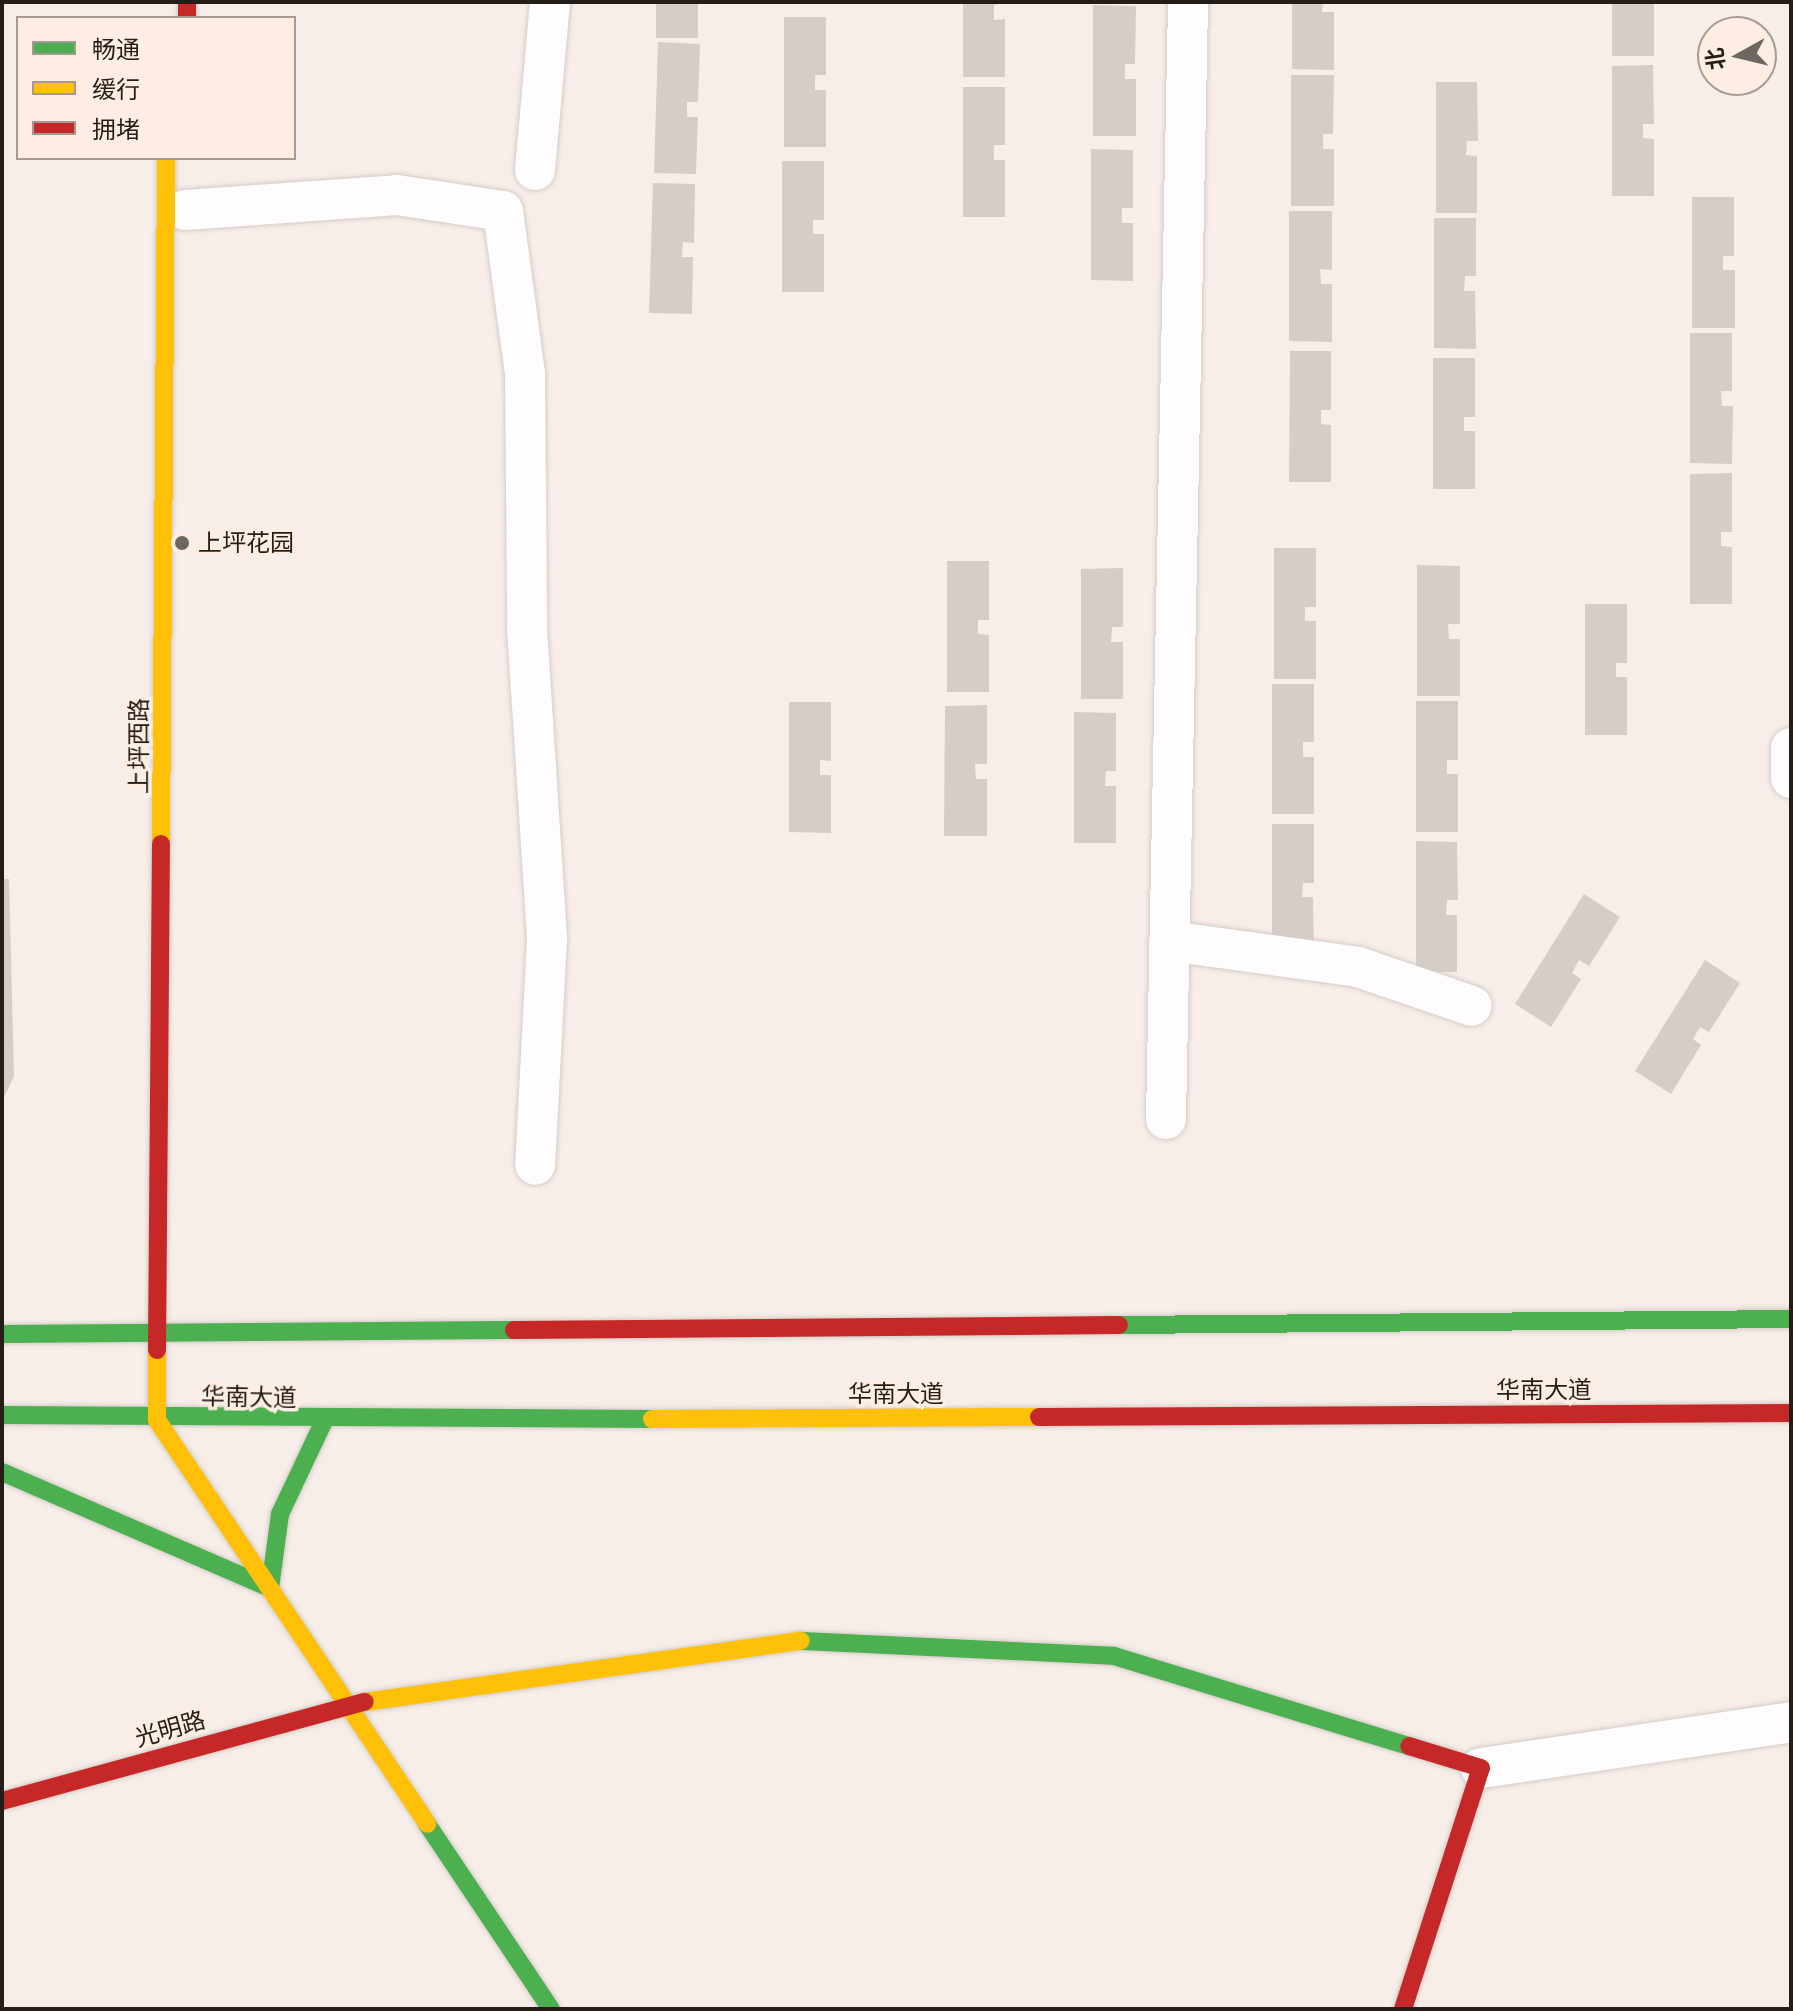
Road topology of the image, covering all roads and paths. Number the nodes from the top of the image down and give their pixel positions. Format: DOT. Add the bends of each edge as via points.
graph roads {
  1 [pos="550,2"];
  2 [pos="1188,2"];
  3 [pos="166,160"];
  4 [pos="186,160"];
  5 [pos="535,170"];
  6 [pos="185,210"];
  7 [pos="185,321"];
  8 [pos="1169,941"];
  9 [pos="1472,1006"];
  10 [pos="1166,1119"];
  11 [pos="535,1165"];
  12 [pos="1791,1319"];
  13 [pos="2,1334"];
  14 [pos="161,1334"];
  15 [pos="1791,1413"];
  16 [pos="2,1415"];
  17 [pos="157,1420"];
  18 [pos="324,1421"];
  19 [pos="2,1472"];
  20 [pos="270,1588"];
  21 [pos="351,1704"];
  22 [pos="1791,1722"];
  23 [pos="1481,1768"];
  24 [pos="2,1801"];
  25 [pos="551,2009"];
  26 [pos="1403,2009"];
  1 -- 5 [label="street"];
  2 -- 8 [label="street"];
  3 -- 14 [label="street, 上坪西路"];
  4 -- 6 [label="street"];
  6 -- 7 [label="street"];
  6 -- 11 [label="street" via="397,195 503,211 525,374 527,628 547,939"];
  8 -- 9 [label="street" via="1358,967"];
  8 -- 10 [label="street"];
  12 -- 14 [label="street" via="183,1326"];
  13 -- 14 [label="street"];
  14 -- 17 [label="street, 上坪西路"];
  15 -- 18 [label="street, 华南大道"];
  16 -- 17 [label="street, 华南大道"];
  17 -- 18 [label="street, 华南大道"];
  17 -- 20 [label="street"];
  18 -- 20 [label="street" via="280,1514"];
  19 -- 20 [label="street"];
  20 -- 21 [label="street"];
  21 -- 23 [label="street, 光明路" via="791,1641 1114,1656"];
  21 -- 24 [label="street, 光明路"];
  21 -- 25 [label="street"];
  22 -- 23 [label="street"];
  23 -- 26 [label="street"];
}
